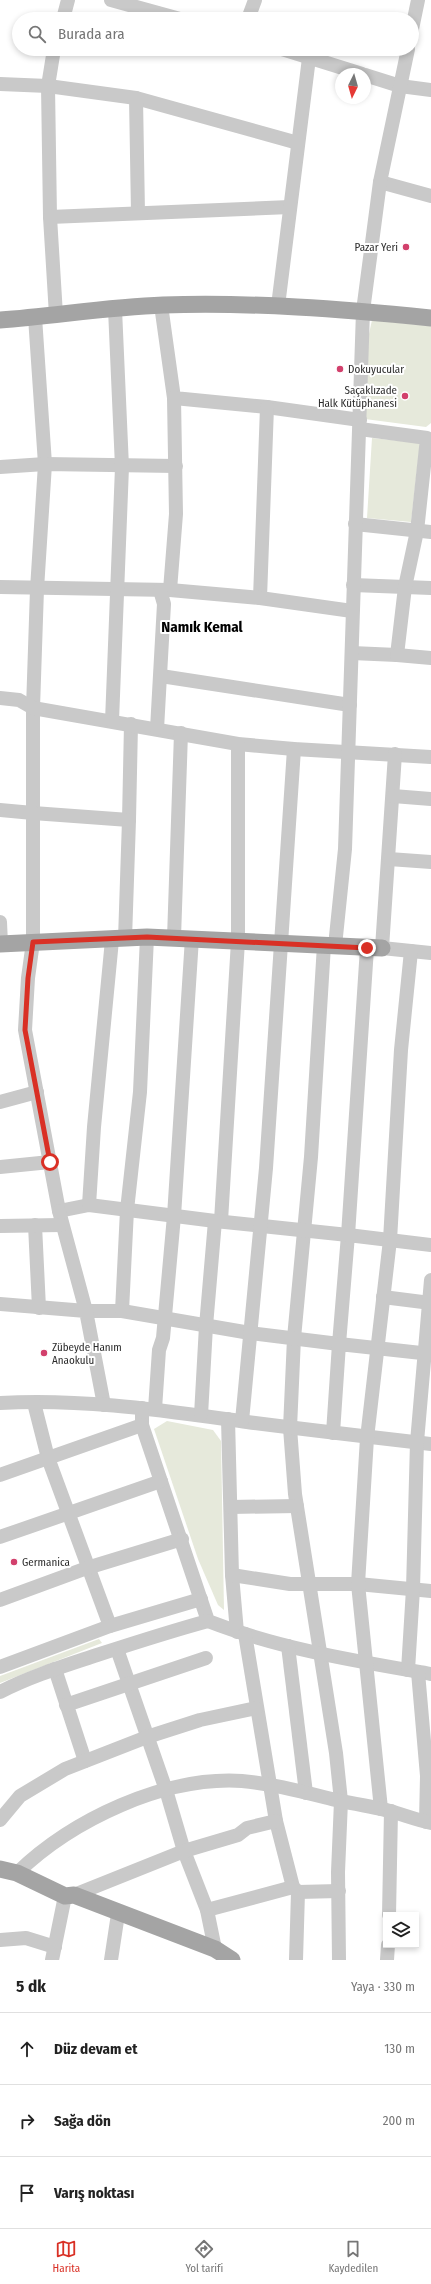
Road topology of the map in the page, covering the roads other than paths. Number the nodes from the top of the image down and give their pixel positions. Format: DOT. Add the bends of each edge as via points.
graph roads {
  1 [pos="68,0"];
  2 [pos="111,0"];
  3 [pos="255,0"];
  4 [pos="418,0"];
  5 [pos="155,6"];
  6 [pos="65,12"];
  7 [pos="167,12"];
  8 [pos="251,12"];
  9 [pos="416,12"];
  10 [pos="53,56"];
  11 [pos="303,56"];
  12 [pos="406,56"];
  13 [pos="309,58"];
  14 [pos="342,68"];
  15 [pos="371,77"];
  16 [pos="0,84"];
  17 [pos="48,86"];
  18 [pos="400,86"];
  19 [pos="431,90"];
  20 [pos="136,98"];
  21 [pos="298,143"];
  22 [pos="380,182"];
  23 [pos="431,196"];
  24 [pos="290,207"];
  25 [pos="138,213"];
  26 [pos="50,217"];
  27 [pos="161,305"];
  28 [pos="278,306"];
  29 [pos="115,309"];
  30 [pos="363,311"];
  31 [pos="56,316"];
  32 [pos="35,317"];
  33 [pos="431,318"];
  34 [pos="0,320"];
  35 [pos="174,398"];
  36 [pos="267,407"];
  37 [pos="360,425"];
  38 [pos="429,438"];
  39 [pos="45,464"];
  40 [pos="176,466"];
  41 [pos="0,467"];
  42 [pos="122,467"];
  43 [pos="355,524"];
  44 [pos="417,531"];
  45 [pos="431,532"];
  46 [pos="353,585"];
  47 [pos="0,587"];
  48 [pos="405,587"];
  49 [pos="431,588"];
  50 [pos="37,589"];
  51 [pos="118,589"];
  52 [pos="165,590"];
  53 [pos="260,598"];
  54 [pos="352,611"];
  55 [pos="352,652"];
  56 [pos="397,655"];
  57 [pos="431,658"];
  58 [pos="161,676"];
  59 [pos="0,698"];
  60 [pos="350,705"];
  61 [pos="33,708"];
  62 [pos="112,721"];
  63 [pos="131,724"];
  64 [pos="157,729"];
  65 [pos="181,733"];
  66 [pos="238,744"];
  67 [pos="294,749"];
  68 [pos="349,752"];
  69 [pos="395,754"];
  70 [pos="431,757"];
  71 [pos="394,796"];
  72 [pos="431,798"];
  73 [pos="0,810"];
  74 [pos="33,813"];
  75 [pos="129,820"];
  76 [pos="389,859"];
  77 [pos="431,862"];
  78 [pos="0,922"];
  79 [pos="147,937"];
  80 [pos="174,938"];
  81 [pos="192,938"];
  82 [pos="118,939"];
  83 [pos="238,940"];
  84 [pos="33,942"];
  85 [pos="282,943"];
  86 [pos="0,944"];
  87 [pos="329,946"];
  88 [pos="375,948"];
  89 [pos="411,951"];
  90 [pos="431,953"];
  91 [pos="37,1092"];
  92 [pos="0,1102"];
  93 [pos="50,1162"];
  94 [pos="0,1167"];
  95 [pos="89,1205"];
  96 [pos="127,1210"];
  97 [pos="174,1216"];
  98 [pos="60,1218"];
  99 [pos="218,1221"];
  100 [pos="35,1225"];
  101 [pos="261,1225"];
  102 [pos="0,1226"];
  103 [pos="305,1230"];
  104 [pos="348,1235"];
  105 [pos="390,1240"];
  106 [pos="431,1245"];
  107 [pos="431,1280"];
  108 [pos="383,1297"];
  109 [pos="430,1302"];
  110 [pos="0,1304"];
  111 [pos="39,1308"];
  112 [pos="122,1311"];
  113 [pos="86,1312"];
  114 [pos="164,1318"];
  115 [pos="206,1326"];
  116 [pos="250,1333"];
  117 [pos="294,1338"];
  118 [pos="339,1344"];
  119 [pos="377,1349"];
  120 [pos="428,1354"];
  121 [pos="34,1403"];
  122 [pos="4,1405"];
  123 [pos="104,1405"];
  124 [pos="149,1409"];
  125 [pos="201,1415"];
  126 [pos="235,1420"];
  127 [pos="142,1425"];
  128 [pos="290,1428"];
  129 [pos="333,1433"];
  130 [pos="367,1438"];
  131 [pos="417,1442"];
  132 [pos="431,1444"];
  133 [pos="48,1458"];
  134 [pos="0,1475"];
  135 [pos="161,1481"];
  136 [pos="297,1506"];
  137 [pos="231,1507"];
  138 [pos="70,1513"];
  139 [pos="0,1537"];
  140 [pos="182,1539"];
  141 [pos="87,1568"];
  142 [pos="232,1575"];
  143 [pos="358,1584"];
  144 [pos="309,1586"];
  145 [pos="413,1589"];
  146 [pos="431,1591"];
  147 [pos="201,1599"];
  148 [pos="0,1600"];
  149 [pos="208,1621"];
  150 [pos="110,1626"];
  151 [pos="241,1633"];
  152 [pos="288,1646"];
  153 [pos="117,1649"];
  154 [pos="319,1654"];
  155 [pos="206,1658"];
  156 [pos="365,1663"];
  157 [pos="0,1667"];
  158 [pos="55,1669"];
  159 [pos="419,1672"];
  160 [pos="129,1684"];
  161 [pos="0,1692"];
  162 [pos="66,1705"];
  163 [pos="256,1708"];
  164 [pos="148,1737"];
  165 [pos="85,1761"];
  166 [pos="270,1785"];
  167 [pos="166,1790"];
  168 [pos="306,1793"];
  169 [pos="341,1801"];
  170 [pos="386,1810"];
  171 [pos="0,1820"];
  172 [pos="276,1821"];
  173 [pos="428,1823"];
  174 [pos="184,1851"];
  175 [pos="0,1869"];
  176 [pos="17,1873"];
  177 [pos="295,1890"];
  178 [pos="339,1891"];
  179 [pos="70,1896"];
  180 [pos="207,1910"];
  181 [pos="389,1912"];
  182 [pos="118,1914"];
  183 [pos="0,1940"];
  184 [pos="388,1948"];
  185 [pos="215,1949"];
  186 [pos="54,1954"];
  187 [pos="111,1960"];
  188 [pos="232,1960"];
  189 [pos="296,1960"];
  190 [pos="339,1960"];
  191 [pos="387,1960"];
  1 -- 6 [label="street"];
  2 -- 5 [label="street"];
  3 -- 8 [label="street"];
  4 -- 9 [label="street"];
  5 -- 7 [label="street"];
  10 -- 17 [label="street"];
  11 -- 13 [label="street"];
  12 -- 18 [label="street"];
  13 -- 14 [label="street"];
  13 -- 21 [label="street"];
  15 -- 18 [label="street"];
  16 -- 17 [label="street"];
  17 -- 20 [label="street"];
  17 -- 26 [label="street"];
  18 -- 19 [label="street"];
  18 -- 22 [label="street"];
  20 -- 21 [label="street"];
  20 -- 25 [label="street"];
  21 -- 24 [label="street"];
  22 -- 23 [label="street"];
  22 -- 30 [label="street"];
  24 -- 25 [label="street"];
  24 -- 28 [label="street"];
  25 -- 26 [label="street"];
  26 -- 31 [label="street"];
  27 -- 28 [label="main road"];
  27 -- 29 [label="main road"];
  27 -- 35 [label="street"];
  28 -- 30 [label="main road"];
  29 -- 31 [label="main road"];
  29 -- 42 [label="street"];
  30 -- 33 [label="main road"];
  30 -- 37 [label="street"];
  31 -- 32 [label="main road"];
  32 -- 34 [label="main road"];
  32 -- 39 [label="street"];
  35 -- 36 [label="street"];
  35 -- 40 [label="street"];
  36 -- 37 [label="street"];
  36 -- 53 [label="street"];
  37 -- 38 [label="street"];
  37 -- 43 [label="street"];
  38 -- 44 [label="street"];
  39 -- 41 [label="street"];
  39 -- 42 [label="street"];
  39 -- 50 [label="street"];
  40 -- 42 [label="street"];
  40 -- 52 [label="street" via="176,514"];
  42 -- 51 [label="street"];
  43 -- 44 [label="street"];
  43 -- 46 [label="street"];
  44 -- 45 [label="street"];
  44 -- 48 [label="street"];
  46 -- 48 [label="street"];
  46 -- 54 [label="street"];
  47 -- 50 [label="street"];
  48 -- 49 [label="street"];
  48 -- 56 [label="street"];
  50 -- 51 [label="street"];
  50 -- 61 [label="street"];
  51 -- 52 [label="street"];
  51 -- 62 [label="street"];
  52 -- 53 [label="street"];
  52 -- 58 [label="street"];
  53 -- 54 [label="street"];
  54 -- 55 [label="street"];
  55 -- 56 [label="street"];
  55 -- 60 [label="street"];
  56 -- 57 [label="street"];
  58 -- 60 [label="street"];
  58 -- 64 [label="street"];
  59 -- 61 [label="street" via="19,700"];
  60 -- 68 [label="street"];
  61 -- 62 [label="street"];
  61 -- 74 [label="street"];
  62 -- 63 [label="street"];
  63 -- 64 [label="street"];
  63 -- 75 [label="street"];
  64 -- 65 [label="street"];
  65 -- 66 [label="street"];
  65 -- 80 [label="street"];
  66 -- 67 [label="street"];
  66 -- 83 [label="street"];
  67 -- 68 [label="street"];
  67 -- 85 [label="street"];
  68 -- 69 [label="street"];
  68 -- 87 [label="street" via="345,849"];
  69 -- 70 [label="street"];
  69 -- 71 [label="street"];
  71 -- 72 [label="street"];
  71 -- 76 [label="street"];
  73 -- 74 [label="street"];
  74 -- 75 [label="street"];
  74 -- 84 [label="street"];
  75 -- 82 [label="street"];
  76 -- 77 [label="street"];
  76 -- 88 [label="street"];
  78 -- 86 [label="street"];
  79 -- 80 [label="main road"];
  79 -- 82 [label="main road"];
  79 -- 96 [label="street" via="140,1092"];
  80 -- 81 [label="main road"];
  81 -- 83 [label="main road"];
  81 -- 97 [label="street"];
  82 -- 84 [label="main road"];
  82 -- 95 [label="street" via="94,1127"];
  83 -- 85 [label="main road"];
  83 -- 99 [label="street"];
  84 -- 86 [label="main road"];
  84 -- 91 [label="street" via="25,1030"];
  85 -- 87 [label="main road"];
  85 -- 101 [label="street"];
  87 -- 88 [label="main road"];
  87 -- 103 [label="street"];
  88 -- 89 [label="street"];
  88 -- 104 [label="street"];
  89 -- 90 [label="street"];
  89 -- 105 [label="street"];
  91 -- 92 [label="street"];
  91 -- 93 [label="street"];
  93 -- 94 [label="street"];
  93 -- 98 [label="street"];
  95 -- 96 [label="street"];
  95 -- 98 [label="street"];
  96 -- 97 [label="street"];
  96 -- 112 [label="street"];
  97 -- 99 [label="street"];
  97 -- 114 [label="street"];
  98 -- 100 [label="street"];
  98 -- 113 [label="street"];
  99 -- 101 [label="street"];
  99 -- 115 [label="street"];
  100 -- 102 [label="street"];
  100 -- 111 [label="street"];
  101 -- 103 [label="street"];
  101 -- 116 [label="street"];
  103 -- 104 [label="street"];
  103 -- 117 [label="street"];
  104 -- 105 [label="street"];
  104 -- 118 [label="street"];
  105 -- 106 [label="street"];
  105 -- 108 [label="street"];
  107 -- 109 [label="street"];
  108 -- 109 [label="street"];
  108 -- 119 [label="street"];
  109 -- 120 [label="street"];
  110 -- 111 [label="street"];
  111 -- 113 [label="street"];
  112 -- 113 [label="street"];
  112 -- 114 [label="street"];
  113 -- 123 [label="street"];
  114 -- 115 [label="street"];
  114 -- 124 [label="street" via="163,1338"];
  115 -- 116 [label="street"];
  115 -- 125 [label="street"];
  116 -- 117 [label="street"];
  116 -- 126 [label="street"];
  117 -- 118 [label="street"];
  117 -- 128 [label="street"];
  118 -- 119 [label="street"];
  118 -- 129 [label="street"];
  119 -- 120 [label="street"];
  119 -- 130 [label="street"];
  120 -- 131 [label="street"];
  121 -- 122 [label="street"];
  121 -- 123 [label="street"];
  121 -- 133 [label="street"];
  123 -- 124 [label="street"];
  124 -- 125 [label="street"];
  124 -- 127 [label="street"];
  125 -- 126 [label="street"];
  126 -- 128 [label="street"];
  126 -- 137 [label="street"];
  127 -- 133 [label="street"];
  127 -- 135 [label="street"];
  128 -- 129 [label="street"];
  128 -- 136 [label="street"];
  129 -- 130 [label="street"];
  130 -- 131 [label="street"];
  130 -- 143 [label="street"];
  131 -- 132 [label="street"];
  131 -- 145 [label="street"];
  133 -- 134 [label="street"];
  133 -- 138 [label="street"];
  135 -- 138 [label="street"];
  135 -- 140 [label="street"];
  136 -- 137 [label="street"];
  136 -- 144 [label="street"];
  137 -- 142 [label="street"];
  138 -- 139 [label="street"];
  138 -- 141 [label="street"];
  140 -- 141 [label="street"];
  140 -- 147 [label="street"];
  141 -- 148 [label="street"];
  141 -- 150 [label="street"];
  142 -- 144 [label="street"];
  142 -- 151 [label="street"];
  143 -- 144 [label="street"];
  143 -- 145 [label="street"];
  143 -- 156 [label="street"];
  144 -- 154 [label="street"];
  145 -- 146 [label="street"];
  145 -- 159 [label="street"];
  147 -- 149 [label="street"];
  147 -- 150 [label="street"];
  149 -- 151 [label="street"];
  149 -- 153 [label="street"];
  150 -- 157 [label="street"];
  151 -- 152 [label="street"];
  151 -- 163 [label="street"];
  152 -- 154 [label="street"];
  152 -- 168 [label="street"];
  153 -- 158 [label="street"];
  153 -- 160 [label="street"];
  154 -- 156 [label="street"];
  154 -- 169 [label="street" via="336,1753"];
  155 -- 160 [label="street"];
  156 -- 159 [label="street"];
  156 -- 170 [label="street"];
  158 -- 161 [label="street"];
  158 -- 162 [label="street"];
  159 -- 173 [label="street"];
  160 -- 162 [label="street"];
  160 -- 164 [label="street"];
  162 -- 165 [label="street"];
  163 -- 164 [label="street" via="200,1720"];
  163 -- 166 [label="street"];
  164 -- 165 [label="street"];
  164 -- 167 [label="street"];
  165 -- 171 [label="street" via="65,1769 20,1796"];
  166 -- 167 [label="street" via="212,1781"];
  166 -- 168 [label="street"];
  166 -- 172 [label="street"];
  167 -- 174 [label="street"];
  167 -- 176 [label="street" via="119,1807 71,1830 38,1853"];
  168 -- 169 [label="street"];
  169 -- 170 [label="street"];
  169 -- 178 [label="street"];
  170 -- 173 [label="street"];
  170 -- 181 [label="street"];
  172 -- 174 [label="street" via="247,1828 238,1835"];
  172 -- 177 [label="street"];
  174 -- 179 [label="street"];
  174 -- 180 [label="street"];
  175 -- 176 [label="main road"];
  176 -- 179 [label="main road"];
  177 -- 178 [label="street"];
  177 -- 180 [label="street"];
  177 -- 189 [label="street"];
  178 -- 190 [label="street"];
  179 -- 182 [label="main road"];
  179 -- 186 [label="street"];
  180 -- 185 [label="street"];
  182 -- 185 [label="main road"];
  182 -- 187 [label="street"];
  183 -- 186 [label="street" via="26,1938"];
  184 -- 191 [label="street"];
  185 -- 188 [label="main road"];
}
